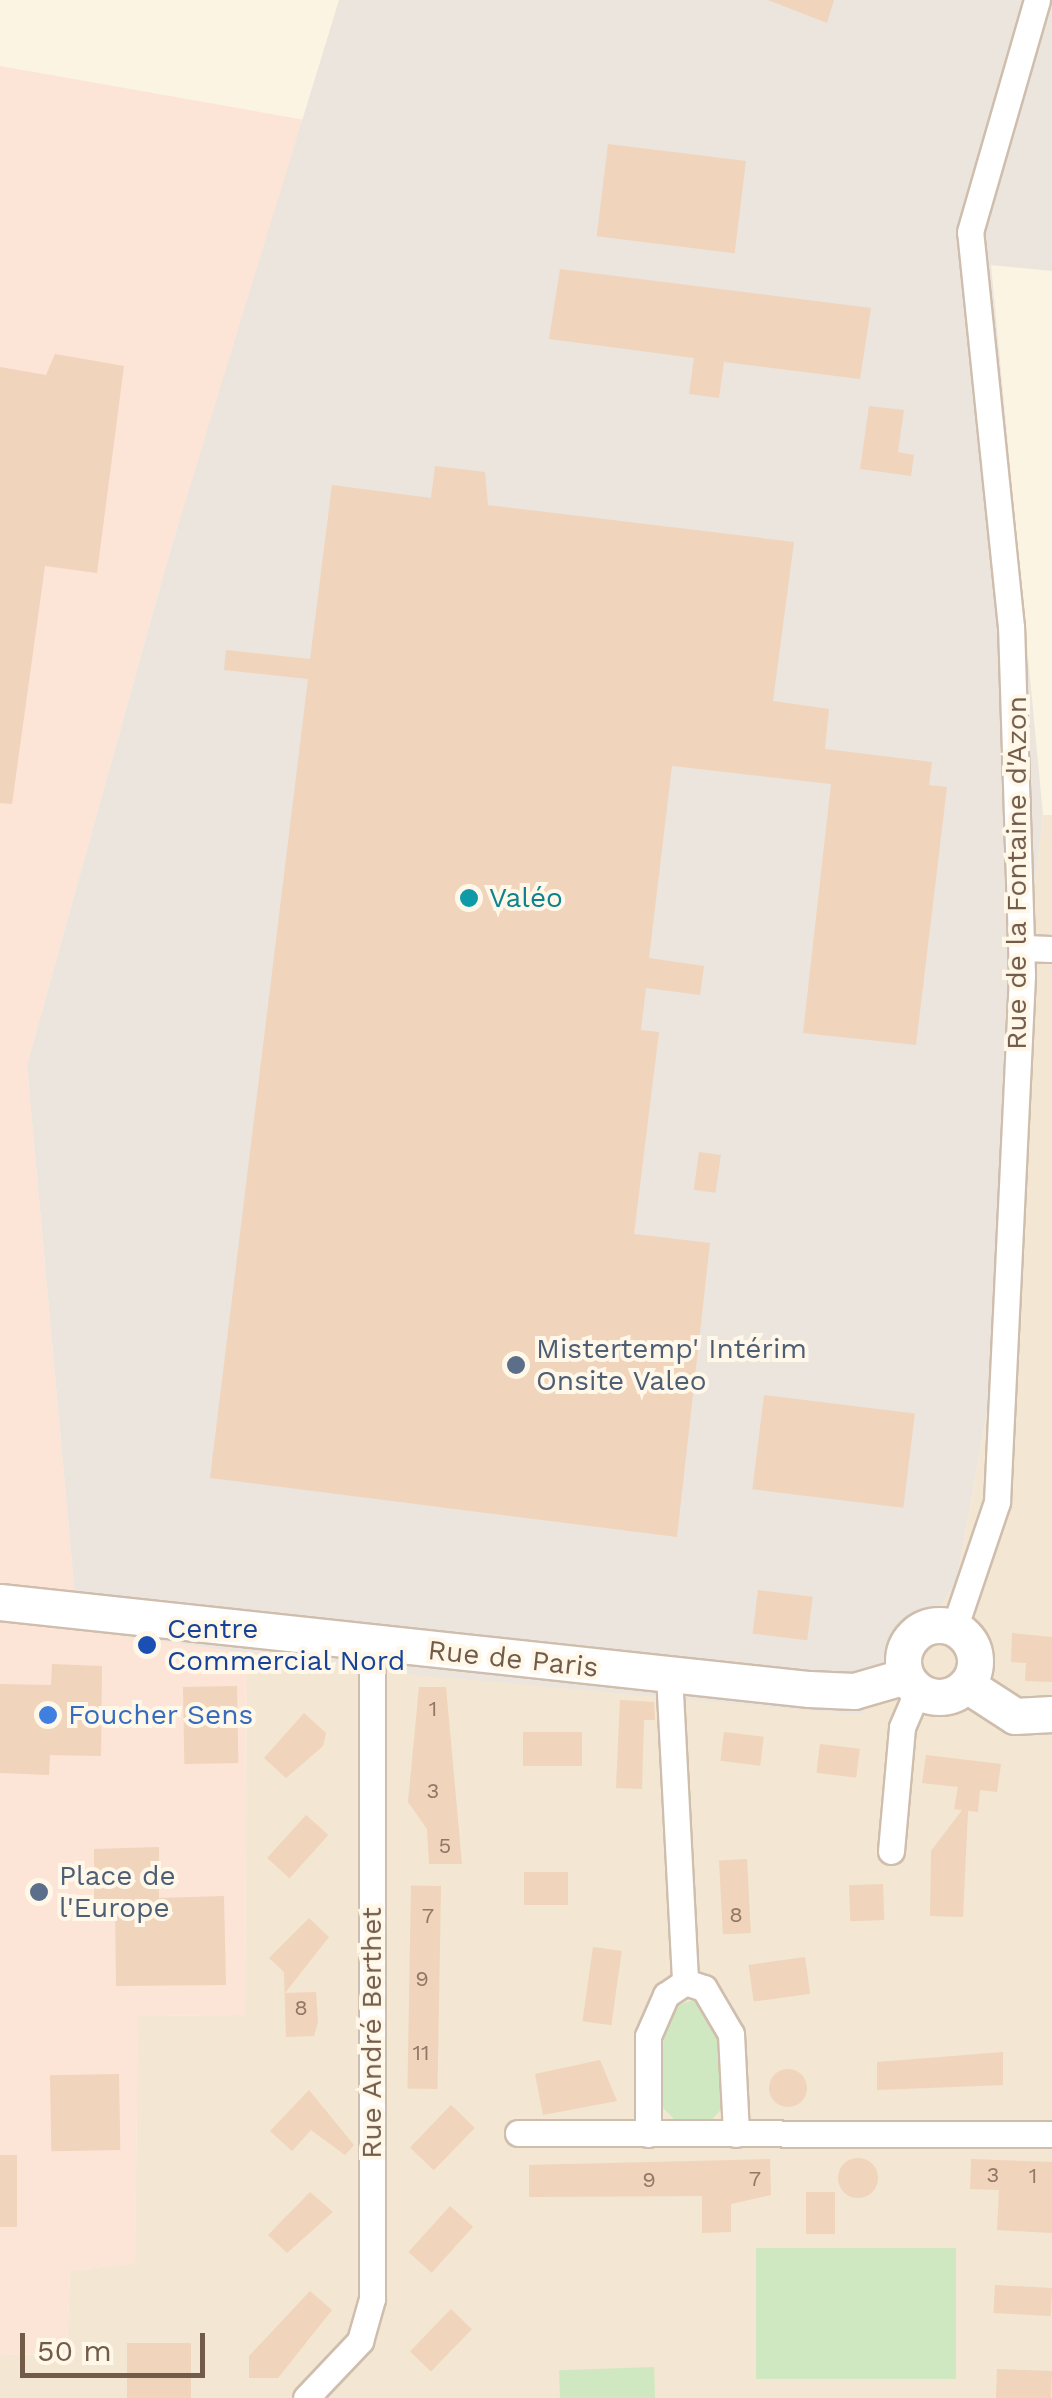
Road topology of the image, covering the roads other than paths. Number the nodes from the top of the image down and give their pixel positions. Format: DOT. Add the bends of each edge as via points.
graph roads {
  1 [pos="1036,0"];
  2 [pos="1022,948"];
  3 [pos="1052,949"];
  4 [pos="0,1602"];
  5 [pos="954,1629"];
  6 [pos="372,1645"];
  7 [pos="669,1674"];
  8 [pos="912,1683"];
  9 [pos="966,1684"];
  10 [pos="1052,1714"];
  11 [pos="891,1851"];
  12 [pos="684,1982"];
  13 [pos="518,2134"];
  14 [pos="648,2134"];
  15 [pos="736,2134"];
  16 [pos="1052,2134"];
  17 [pos="306,2398"];
  1 -- 2 [label="street, Rue de la Fontaine d'Azon" via="970,232 1012,627"];
  2 -- 3 [label="street"];
  2 -- 5 [label="street, Rue de la Fontaine d'Azon" via="997,1502"];
  4 -- 6 [label="street, Rue de Paris"];
  5 -- 8 [label="street" via="930,1627 910,1640"];
  5 -- 9 [label="street" via="974,1654"];
  6 -- 7 [label="street, Rue de Paris"];
  6 -- 17 [label="street, Rue André Berthet" via="372,2299 360,2341"];
  7 -- 8 [label="street, Rue de Paris" via="854,1691"];
  7 -- 12 [label="street"];
  8 -- 9 [label="street" via="948,1696"];
  8 -- 11 [label="street"];
  9 -- 10 [label="street" via="1015,1716"];
  12 -- 14 [label="street" via="666,1995 648,2036"];
  12 -- 15 [label="street" via="704,1988 732,2034"];
  13 -- 14 [label="street"];
  14 -- 15 [label="street"];
  15 -- 16 [label="street"];
}
